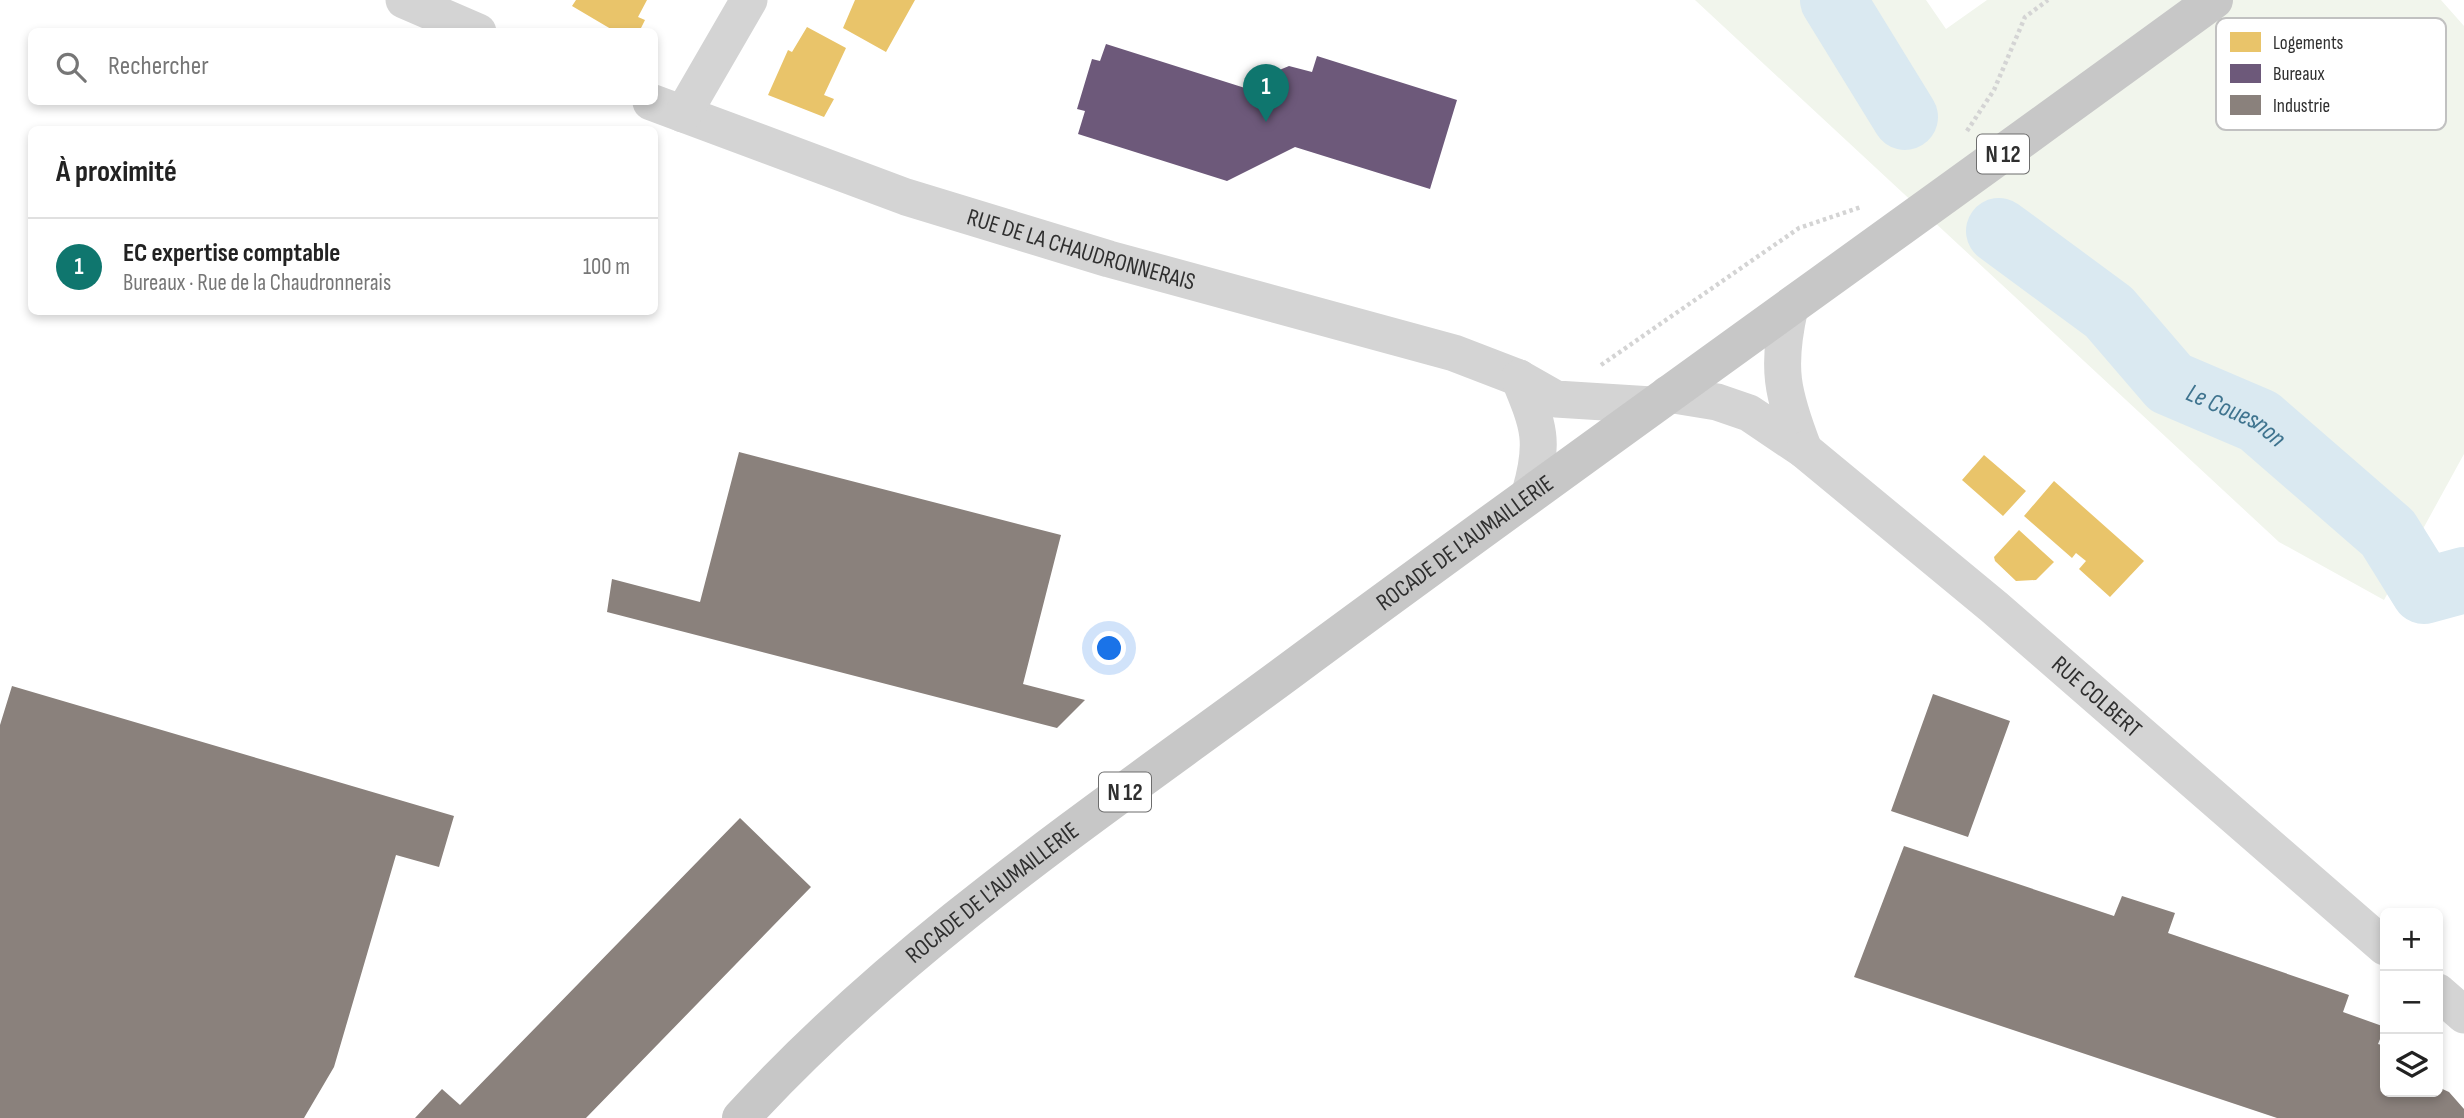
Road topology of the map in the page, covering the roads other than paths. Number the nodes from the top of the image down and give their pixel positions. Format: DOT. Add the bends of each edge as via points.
graph roads {
  1 [pos="404,0"];
  2 [pos="749,0"];
  3 [pos="2214,0"];
  4 [pos="469,28"];
  5 [pos="667,108"];
  6 [pos="1790,307"];
  7 [pos="1519,378"];
  8 [pos="1660,400"];
  9 [pos="1804,450"];
  10 [pos="1530,493"];
  11 [pos="2380,943"];
  12 [pos="2443,996"];
  13 [pos="2464,1015"];
  14 [pos="741,1118"];
  1 -- 4 [label="street"];
  2 -- 5 [label="street"];
  3 -- 6 [label="main road, ROCADE DE L'AUMAILLERIE / N 12"];
  5 -- 7 [label="street, RUE DE LA CHAUDRONNERAIS" via="906,197 1109,259 1454,352"];
  6 -- 8 [label="main road, ROCADE DE L'AUMAILLERIE / N 12"];
  6 -- 9 [label="street, RUE COLBERT" via="1781,344 1784,400"];
  7 -- 8 [label="street, RUE DE LA CHAUDRONNERAIS" via="1556,399"];
  7 -- 10 [label="street" via="1538,424 1539,462"];
  8 -- 9 [label="street, RUE COLBERT" via="1717,402 1749,413"];
  8 -- 10 [label="main road, ROCADE DE L'AUMAILLERIE / N 12"];
  9 -- 11 [label="street, RUE COLBERT" via="1994,607"];
  10 -- 14 [label="main road, ROCADE DE L'AUMAILLERIE / N 12" via="1020,870 875,988"];
  12 -- 13 [label="street"];
}
